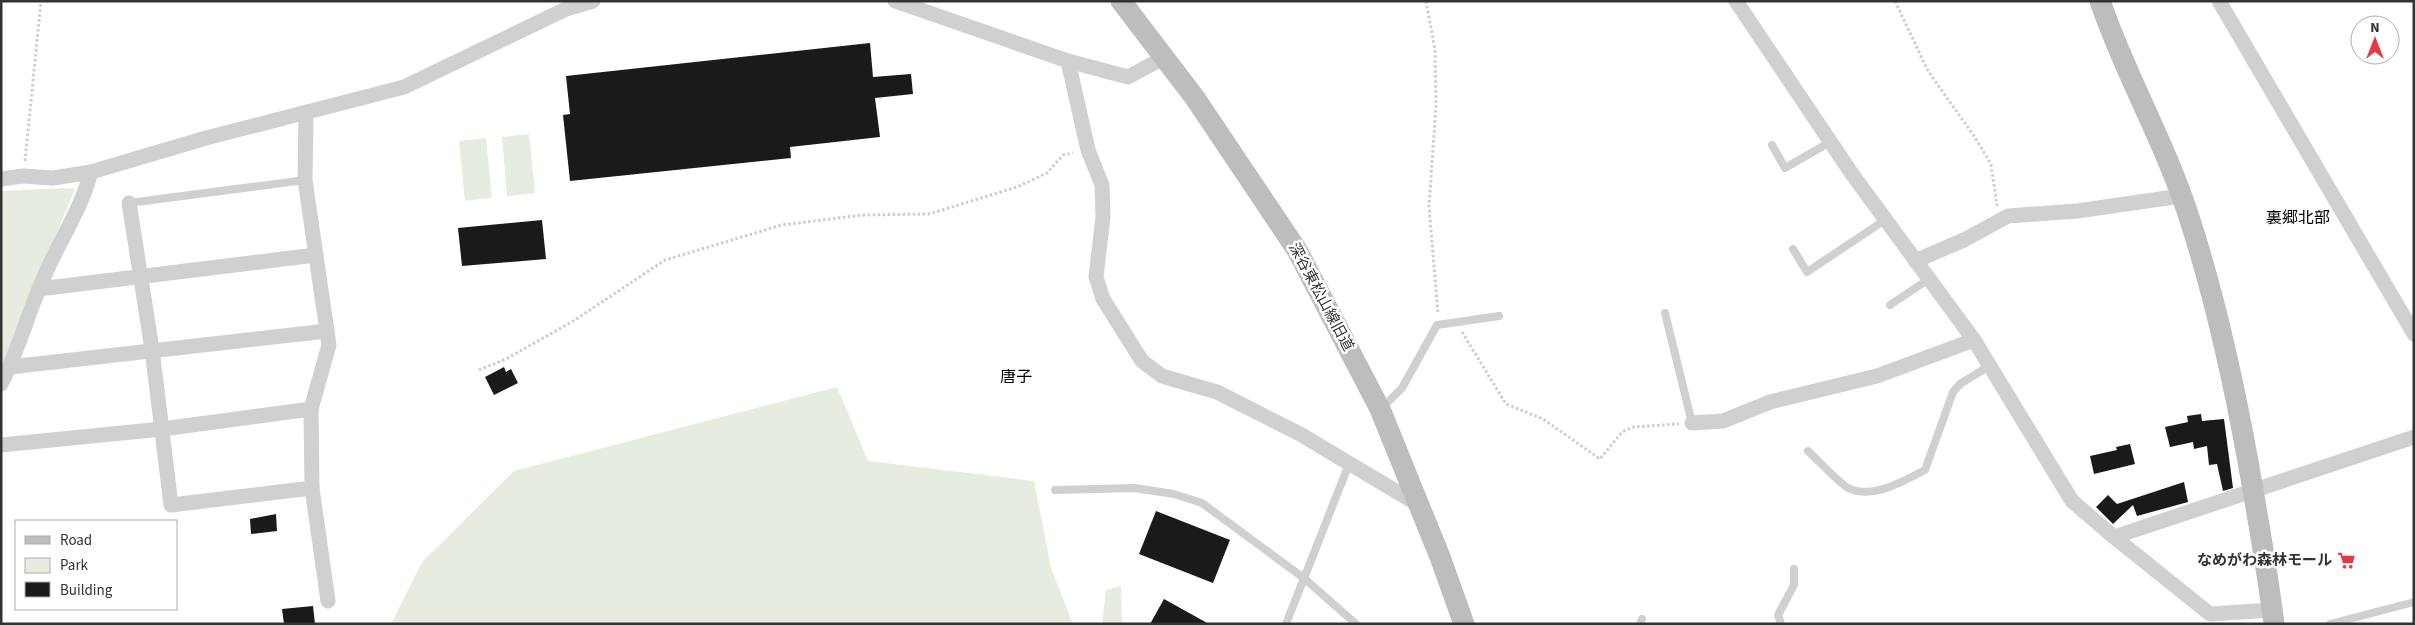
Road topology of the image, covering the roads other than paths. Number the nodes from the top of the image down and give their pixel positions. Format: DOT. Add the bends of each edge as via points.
graph roads {
  1 [pos="594,1"];
  2 [pos="895,1"];
  3 [pos="1121,1"];
  4 [pos="1736,1"];
  5 [pos="2100,1"];
  6 [pos="2219,1"];
  7 [pos="1165,57"];
  8 [pos="1068,61"];
  9 [pos="306,112"];
  10 [pos="1830,142"];
  11 [pos="1772,145"];
  12 [pos="90,172"];
  13 [pos="1,179"];
  14 [pos="305,180"];
  15 [pos="2181,196"];
  16 [pos="129,203"];
  17 [pos="1885,220"];
  18 [pos="1793,249"];
  19 [pos="316,255"];
  20 [pos="1915,261"];
  21 [pos="140,277"];
  22 [pos="1929,279"];
  23 [pos="39,289"];
  24 [pos="1890,305"];
  25 [pos="1665,313"];
  26 [pos="1499,316"];
  27 [pos="327,331"];
  28 [pos="2414,334"];
  29 [pos="1974,340"];
  30 [pos="152,349"];
  31 [pos="1989,366"];
  32 [pos="10,367"];
  33 [pos="1,384"];
  34 [pos="311,409"];
  35 [pos="1380,409"];
  36 [pos="1692,423"];
  37 [pos="162,429"];
  38 [pos="2414,437"];
  39 [pos="1,445"];
  40 [pos="1808,451"];
  41 [pos="1349,464"];
  42 [pos="312,488"];
  43 [pos="2253,489"];
  44 [pos="1055,490"];
  45 [pos="1419,505"];
  46 [pos="2114,537"];
  47 [pos="1794,569"];
  48 [pos="1305,579"];
  49 [pos="328,602"];
  50 [pos="2414,602"];
  51 [pos="2273,617"];
  52 [pos="1286,624"];
  53 [pos="1356,624"];
  54 [pos="1464,624"];
  55 [pos="1781,624"];
  56 [pos="2330,624"];
  1 -- 9 [label="street" via="566,9 404,87"];
  2 -- 8 [label="street"];
  3 -- 7 [label="street, 深谷東松山線旧道"];
  4 -- 10 [label="street"];
  5 -- 15 [label="street"];
  6 -- 28 [label="street"];
  7 -- 8 [label="street" via="1128,77"];
  7 -- 35 [label="street, 深谷東松山線旧道" via="1298,250"];
  8 -- 41 [label="street" via="1088,150 1102,185 1096,277 1102,299 1142,360 1162,376 1217,392 1300,434"];
  9 -- 12 [label="street"];
  9 -- 14 [label="street"];
  10 -- 11 [label="lane" via="1785,168"];
  10 -- 17 [label="street"];
  12 -- 13 [label="street" via="53,178 23,176"];
  12 -- 23 [label="street" via="85,194"];
  14 -- 16 [label="lane"];
  14 -- 19 [label="street"];
  15 -- 20 [label="street" via="2076,211 2008,216"];
  15 -- 43 [label="street" via="2230,367"];
  16 -- 21 [label="street"];
  17 -- 18 [label="lane" via="1807,272"];
  17 -- 20 [label="street"];
  19 -- 21 [label="street"];
  19 -- 27 [label="street"];
  20 -- 22 [label="street"];
  21 -- 23 [label="street"];
  21 -- 30 [label="street"];
  22 -- 24 [label="lane"];
  22 -- 29 [label="street"];
  23 -- 32 [label="street"];
  25 -- 36 [label="lane"];
  26 -- 35 [label="lane" via="1437,325 1402,388"];
  27 -- 30 [label="street"];
  27 -- 34 [label="street" via="329,345"];
  29 -- 31 [label="street"];
  29 -- 36 [label="street" via="1878,376 1770,402 1723,421"];
  30 -- 32 [label="street"];
  30 -- 37 [label="street"];
  31 -- 40 [label="lane" via="1953,392 1925,470 1895,485 1869,492 1848,488"];
  31 -- 46 [label="street" via="2072,501"];
  32 -- 33 [label="street"];
  34 -- 37 [label="street"];
  34 -- 42 [label="street"];
  35 -- 45 [label="street, 深谷東松山線旧道"];
  37 -- 39 [label="street"];
  37 -- 42 [label="street" via="171,506"];
  38 -- 43 [label="street"];
  41 -- 45 [label="street"];
  41 -- 48 [label="lane"];
  42 -- 49 [label="street"];
  43 -- 46 [label="street"];
  43 -- 51 [label="street"];
  44 -- 48 [label="lane" via="1134,488 1174,494 1202,504"];
  45 -- 54 [label="street, 深谷東松山線旧道"];
  46 -- 51 [label="street" via="2210,614"];
  47 -- 55 [label="lane" via="1794,585 1778,615"];
  48 -- 52 [label="lane"];
  48 -- 53 [label="lane"];
  50 -- 56 [label="lane"];
}
